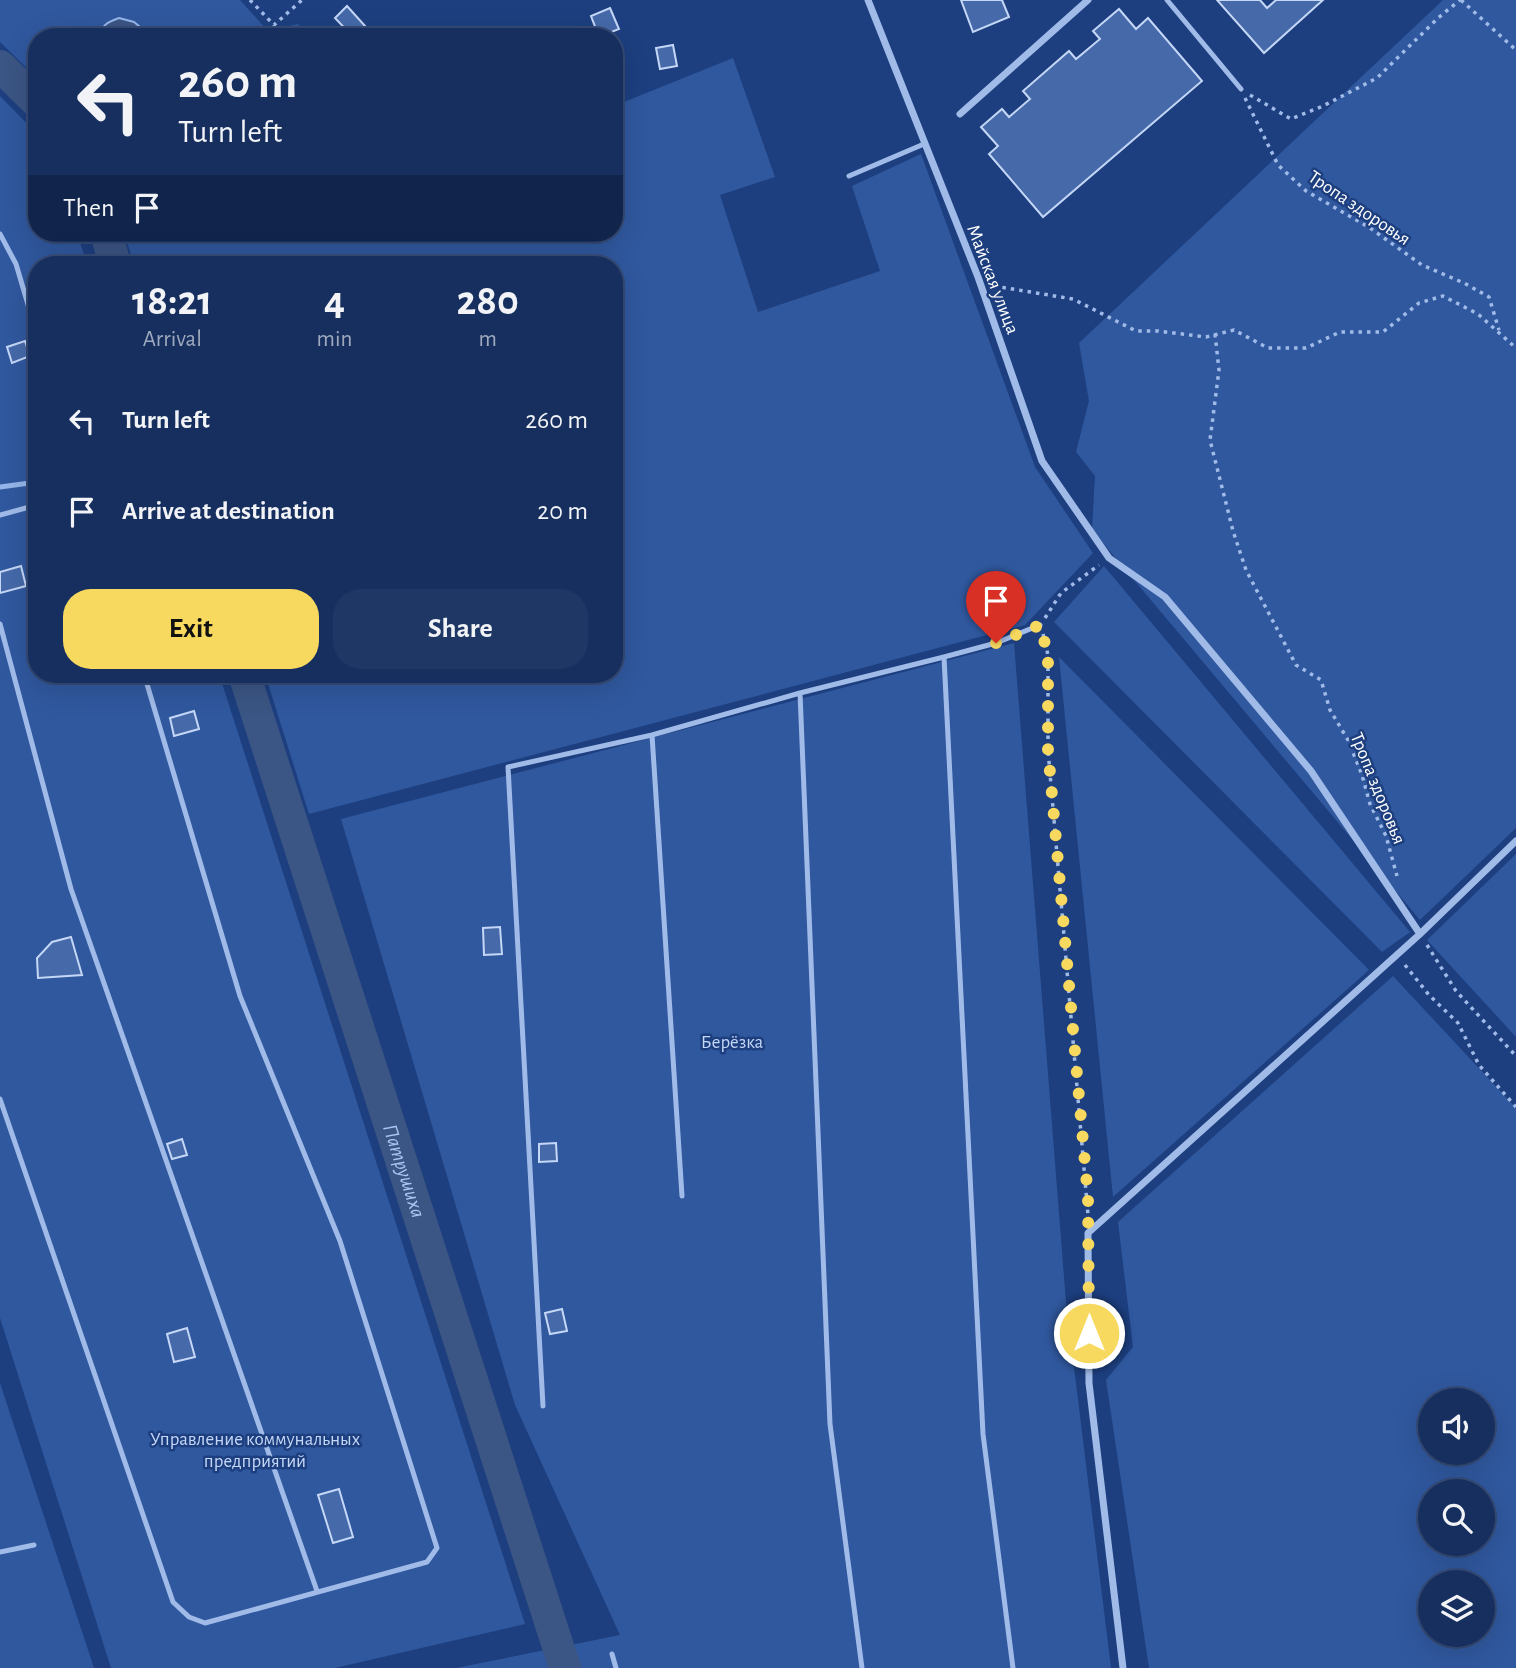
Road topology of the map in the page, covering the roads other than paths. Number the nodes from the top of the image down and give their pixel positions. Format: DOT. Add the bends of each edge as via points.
graph roads {
  1 [pos="868,0"];
  2 [pos="1088,0"];
  3 [pos="1167,0"];
  4 [pos="1241,89"];
  5 [pos="960,114"];
  6 [pos="924,144"];
  7 [pos="849,176"];
  8 [pos="0,234"];
  9 [pos="28,305"];
  10 [pos="28,507"];
  11 [pos="0,515"];
  12 [pos="0,624"];
  13 [pos="1040,625"];
  14 [pos="944,657"];
  15 [pos="147,683"];
  16 [pos="800,693"];
  17 [pos="652,735"];
  18 [pos="1516,841"];
  19 [pos="1420,934"];
  20 [pos="0,1100"];
  21 [pos="682,1196"];
  22 [pos="543,1406"];
  23 [pos="34,1545"];
  24 [pos="0,1552"];
  25 [pos="317,1591"];
  26 [pos="612,1654"];
  27 [pos="616,1668"];
  28 [pos="862,1668"];
  29 [pos="1013,1668"];
  30 [pos="1123,1668"];
  1 -- 6 [label="street, Майская улица"];
  2 -- 5 [label="street"];
  3 -- 4 [label="lane"];
  6 -- 7 [label="lane"];
  6 -- 19 [label="street, Майская улица" via="981,285 1042,461 1109,558 1165,597 1311,771"];
  8 -- 9 [label="lane" via="16,264"];
  10 -- 11 [label="lane"];
  12 -- 25 [label="lane" via="71,889"];
  13 -- 14 [label="lane"];
  14 -- 16 [label="lane"];
  14 -- 29 [label="lane" via="984,1434"];
  15 -- 25 [label="lane" via="240,996 340,1241 437,1548 427,1562"];
  16 -- 17 [label="lane"];
  16 -- 28 [label="lane" via="830,1424"];
  17 -- 21 [label="lane"];
  17 -- 22 [label="lane" via="508,767"];
  18 -- 19 [label="street"];
  19 -- 30 [label="street" via="1088,1233 1089,1383"];
  20 -- 25 [label="lane" via="173,1602 189,1617 205,1623"];
  23 -- 24 [label="lane"];
  26 -- 27 [label="lane"];
}
